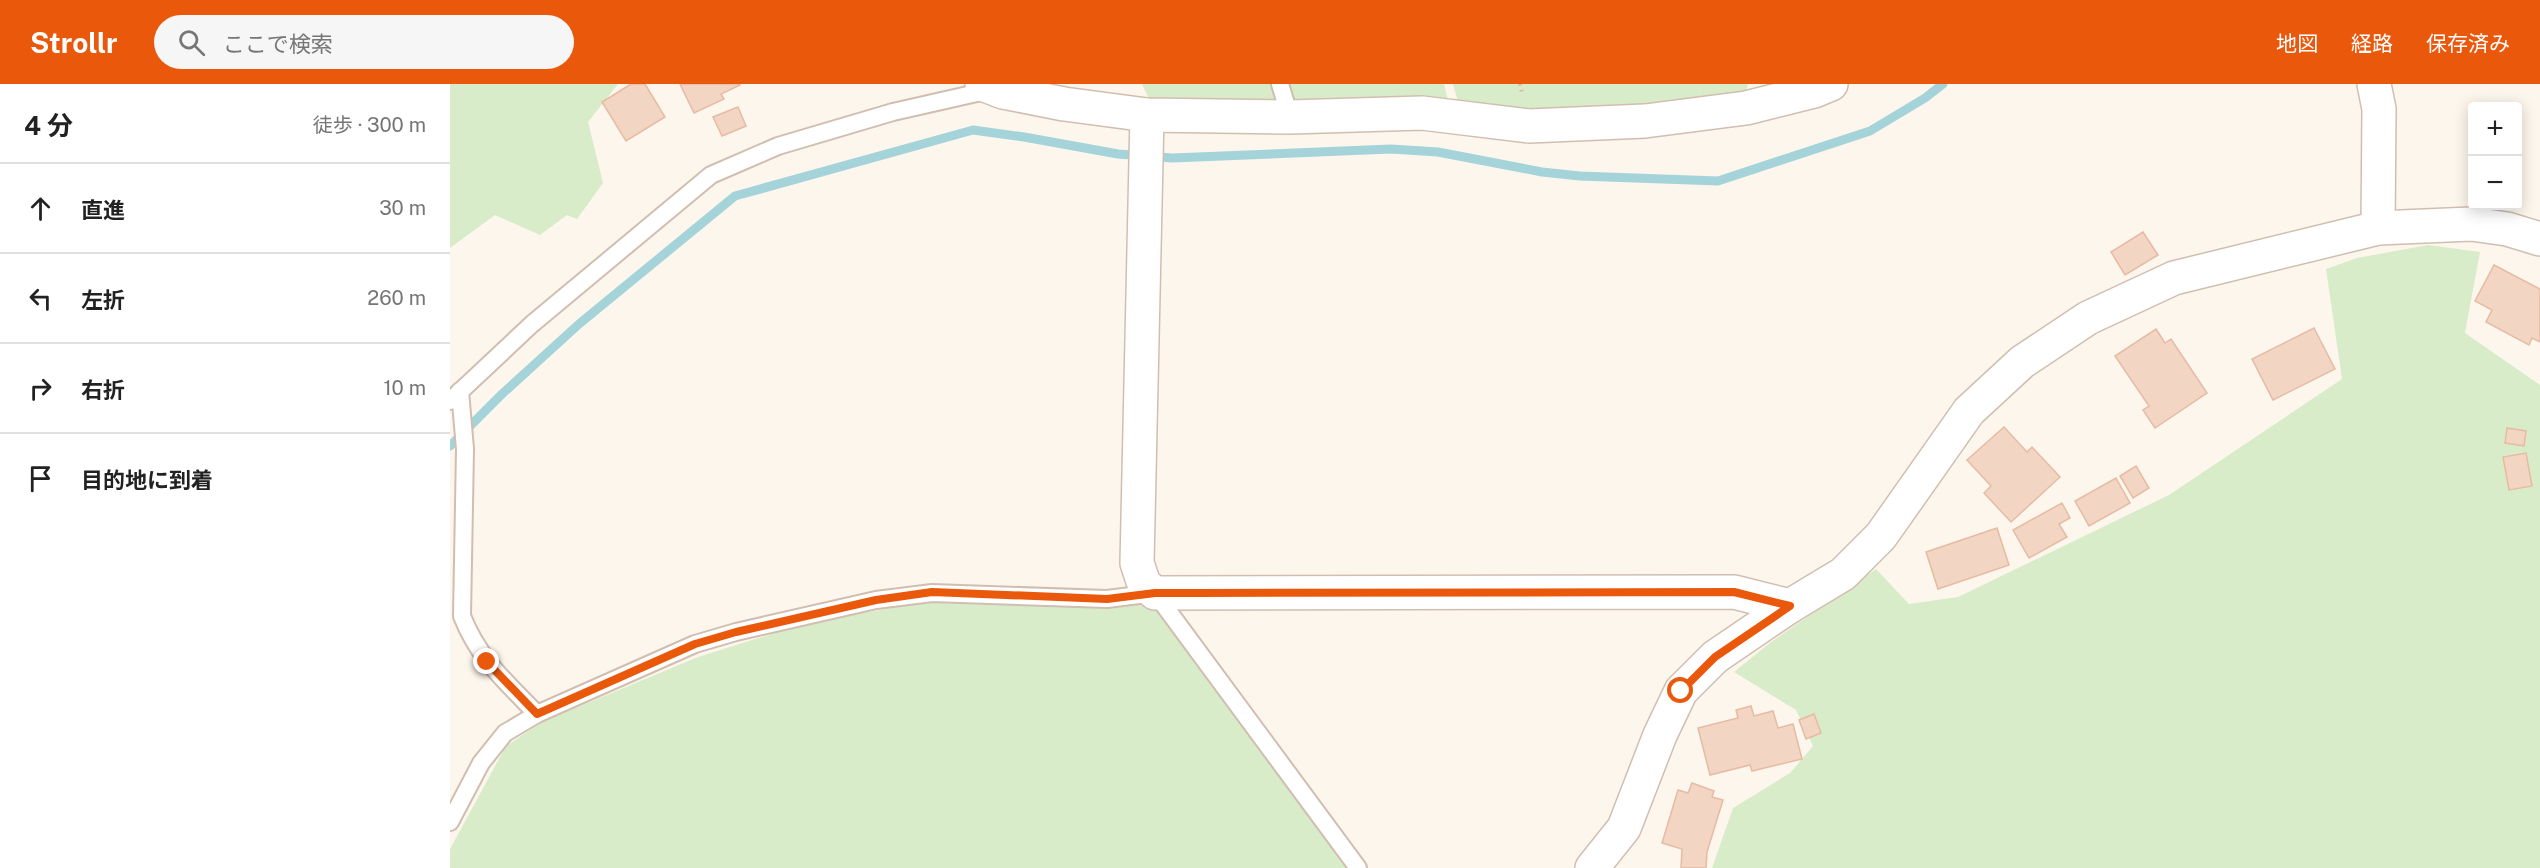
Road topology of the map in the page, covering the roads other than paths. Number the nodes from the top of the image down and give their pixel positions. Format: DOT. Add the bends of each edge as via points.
graph roads {
  1 [pos="1280,84"];
  2 [pos="1831,84"];
  3 [pos="2374,84"];
  4 [pos="988,86"];
  5 [pos="1147,115"];
  6 [pos="1290,117"];
  7 [pos="2378,228"];
  8 [pos="2540,239"];
  9 [pos="455,396"];
  10 [pos="1155,593"];
  11 [pos="1790,606"];
  12 [pos="537,714"];
  13 [pos="450,822"];
  14 [pos="1358,868"];
  15 [pos="1592,868"];
  1 -- 6 [label="lane"];
  2 -- 6 [label="street" via="1814,92 1746,108 1645,122 1529,126 1422,113"];
  3 -- 7 [label="street" via="2379,109"];
  4 -- 5 [label="street" via="1064,104"];
  4 -- 9 [label="lane" via="778,146 711,175 532,324"];
  5 -- 6 [label="street"];
  5 -- 10 [label="street" via="1137,563 1144,584"];
  7 -- 8 [label="street" via="2471,224"];
  7 -- 11 [label="street" via="2174,278 2088,318 2022,362 1969,411 1881,536 1843,574"];
  9 -- 12 [label="lane" via="465,449 462,616 487,662"];
  10 -- 11 [label="street" via="1734,592"];
  10 -- 12 [label="lane" via="1107,599 932,592 876,600 695,644"];
  10 -- 14 [label="lane"];
  11 -- 15 [label="street" via="1715,657 1681,691 1624,828"];
  12 -- 13 [label="lane" via="505,733 481,763"];
}
